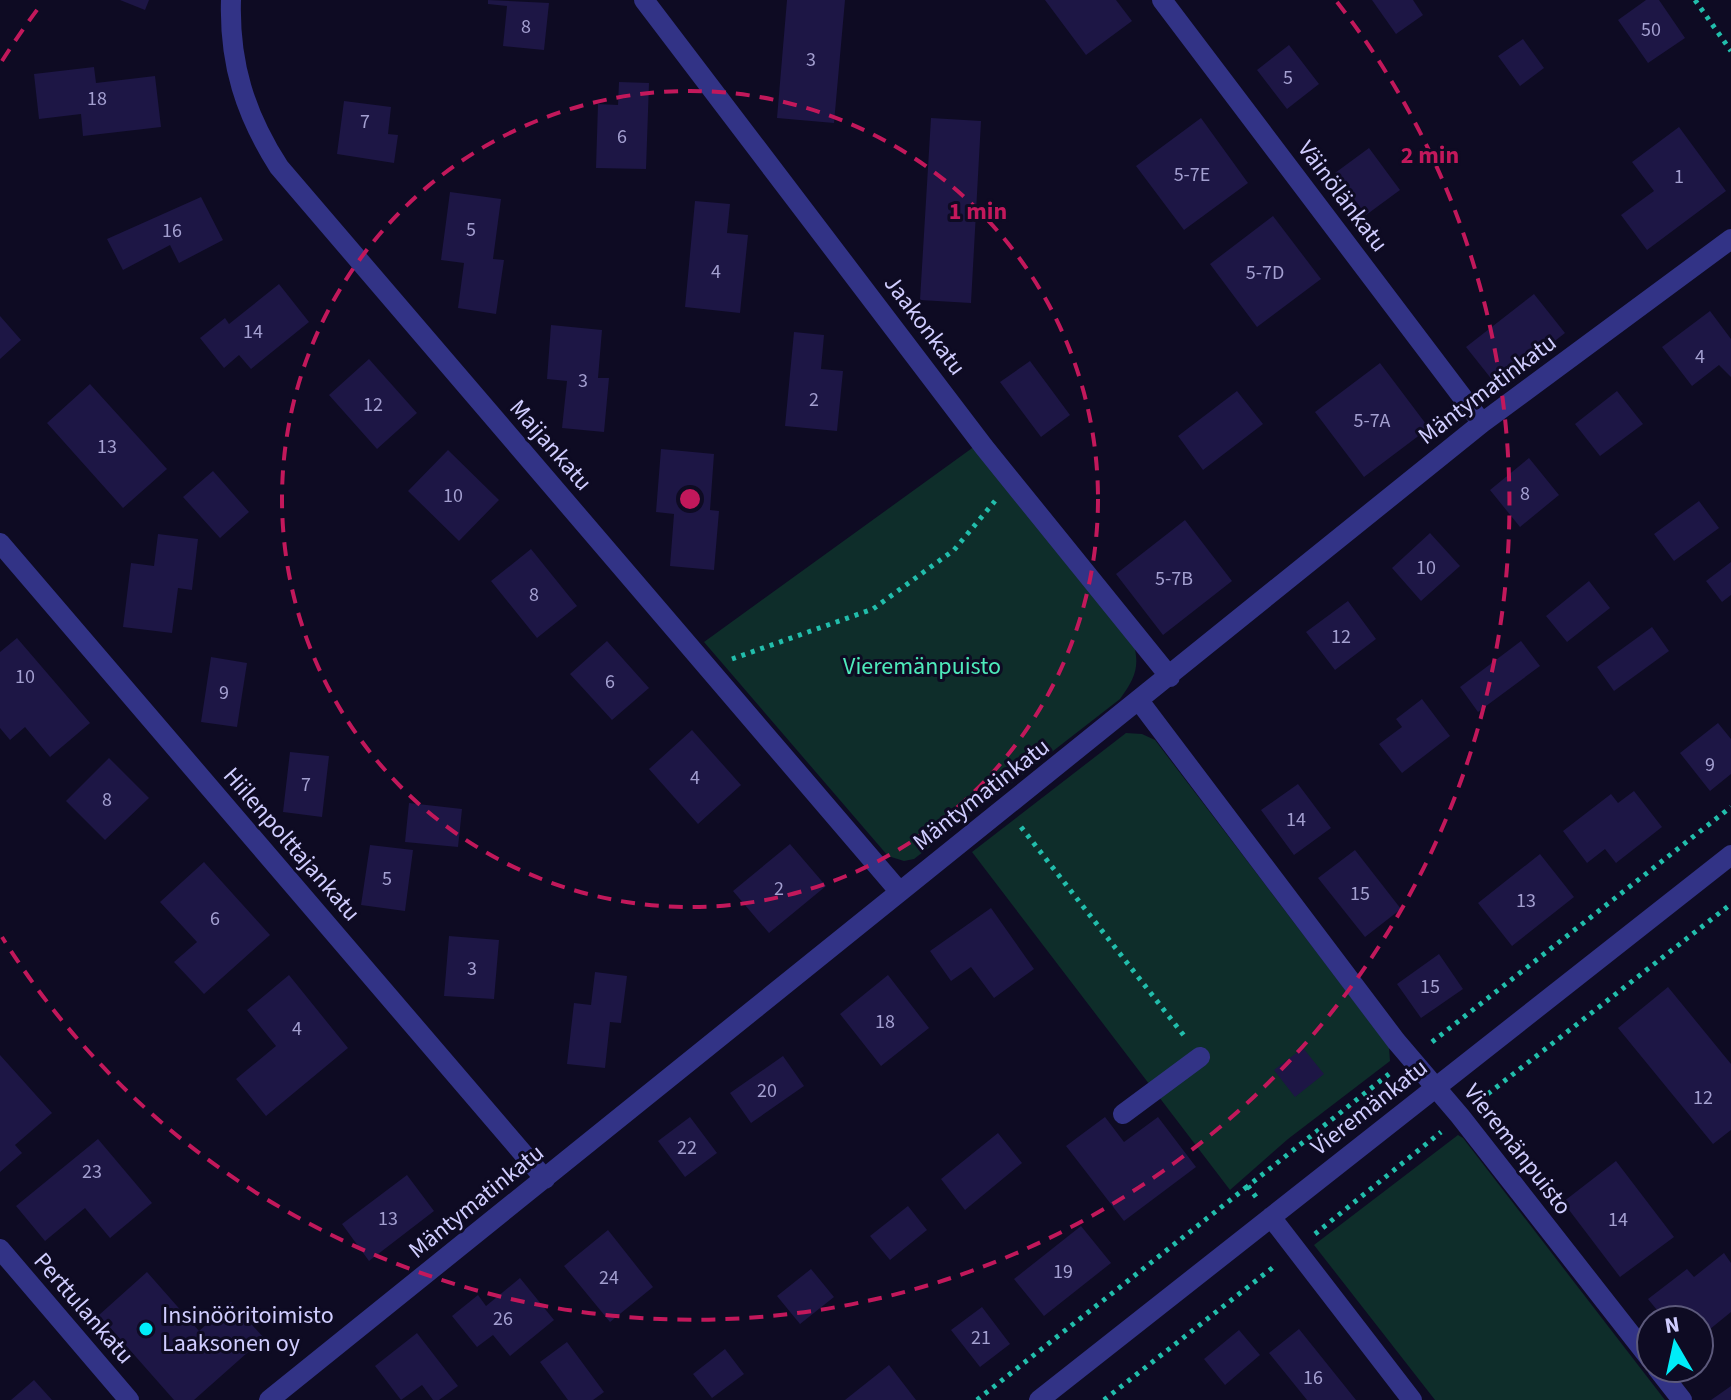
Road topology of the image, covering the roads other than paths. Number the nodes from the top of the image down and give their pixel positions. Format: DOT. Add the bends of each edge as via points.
graph roads {
  1 [pos="231,0"];
  2 [pos="644,0"];
  3 [pos="1162,0"];
  4 [pos="1731,239"];
  5 [pos="1482,423"];
  6 [pos="0,543"];
  7 [pos="1170,677"];
  8 [pos="1140,702"];
  9 [pos="1731,855"];
  10 [pos="899,891"];
  11 [pos="1200,1057"];
  12 [pos="1436,1087"];
  13 [pos="1123,1114"];
  14 [pos="545,1179"];
  15 [pos="1271,1217"];
  16 [pos="0,1249"];
  17 [pos="1635,1340"];
  18 [pos="1670,1384"];
  19 [pos="129,1400"];
  20 [pos="269,1400"];
  21 [pos="1039,1400"];
  22 [pos="1412,1400"];
  23 [pos="1682,1400"];
  1 -- 10 [label="street, Maijankatu" via="230,39 240,91 279,167"];
  2 -- 7 [label="street, Jaakonkatu"];
  3 -- 5 [label="street, Väinölänkatu"];
  4 -- 5 [label="street, Mäntymatinkatu"];
  5 -- 7 [label="street, Mäntymatinkatu"];
  6 -- 14 [label="street, Hiilenpolttajankatu"];
  7 -- 8 [label="street, Mäntymatinkatu"];
  8 -- 10 [label="street, Mäntymatinkatu"];
  8 -- 12 [label="street, Vieremänpuisto"];
  9 -- 12 [label="street, Vieremänkatu"];
  10 -- 14 [label="street, Mäntymatinkatu"];
  11 -- 13 [label="street"];
  12 -- 15 [label="street, Vieremänkatu"];
  12 -- 17 [label="street, Vieremänpuisto"];
  14 -- 20 [label="street, Mäntymatinkatu"];
  15 -- 21 [label="street, Vieremänkatu"];
  15 -- 22 [label="street"];
  16 -- 19 [label="street, Perttulankatu"];
  18 -- 23 [label="street"];
}
